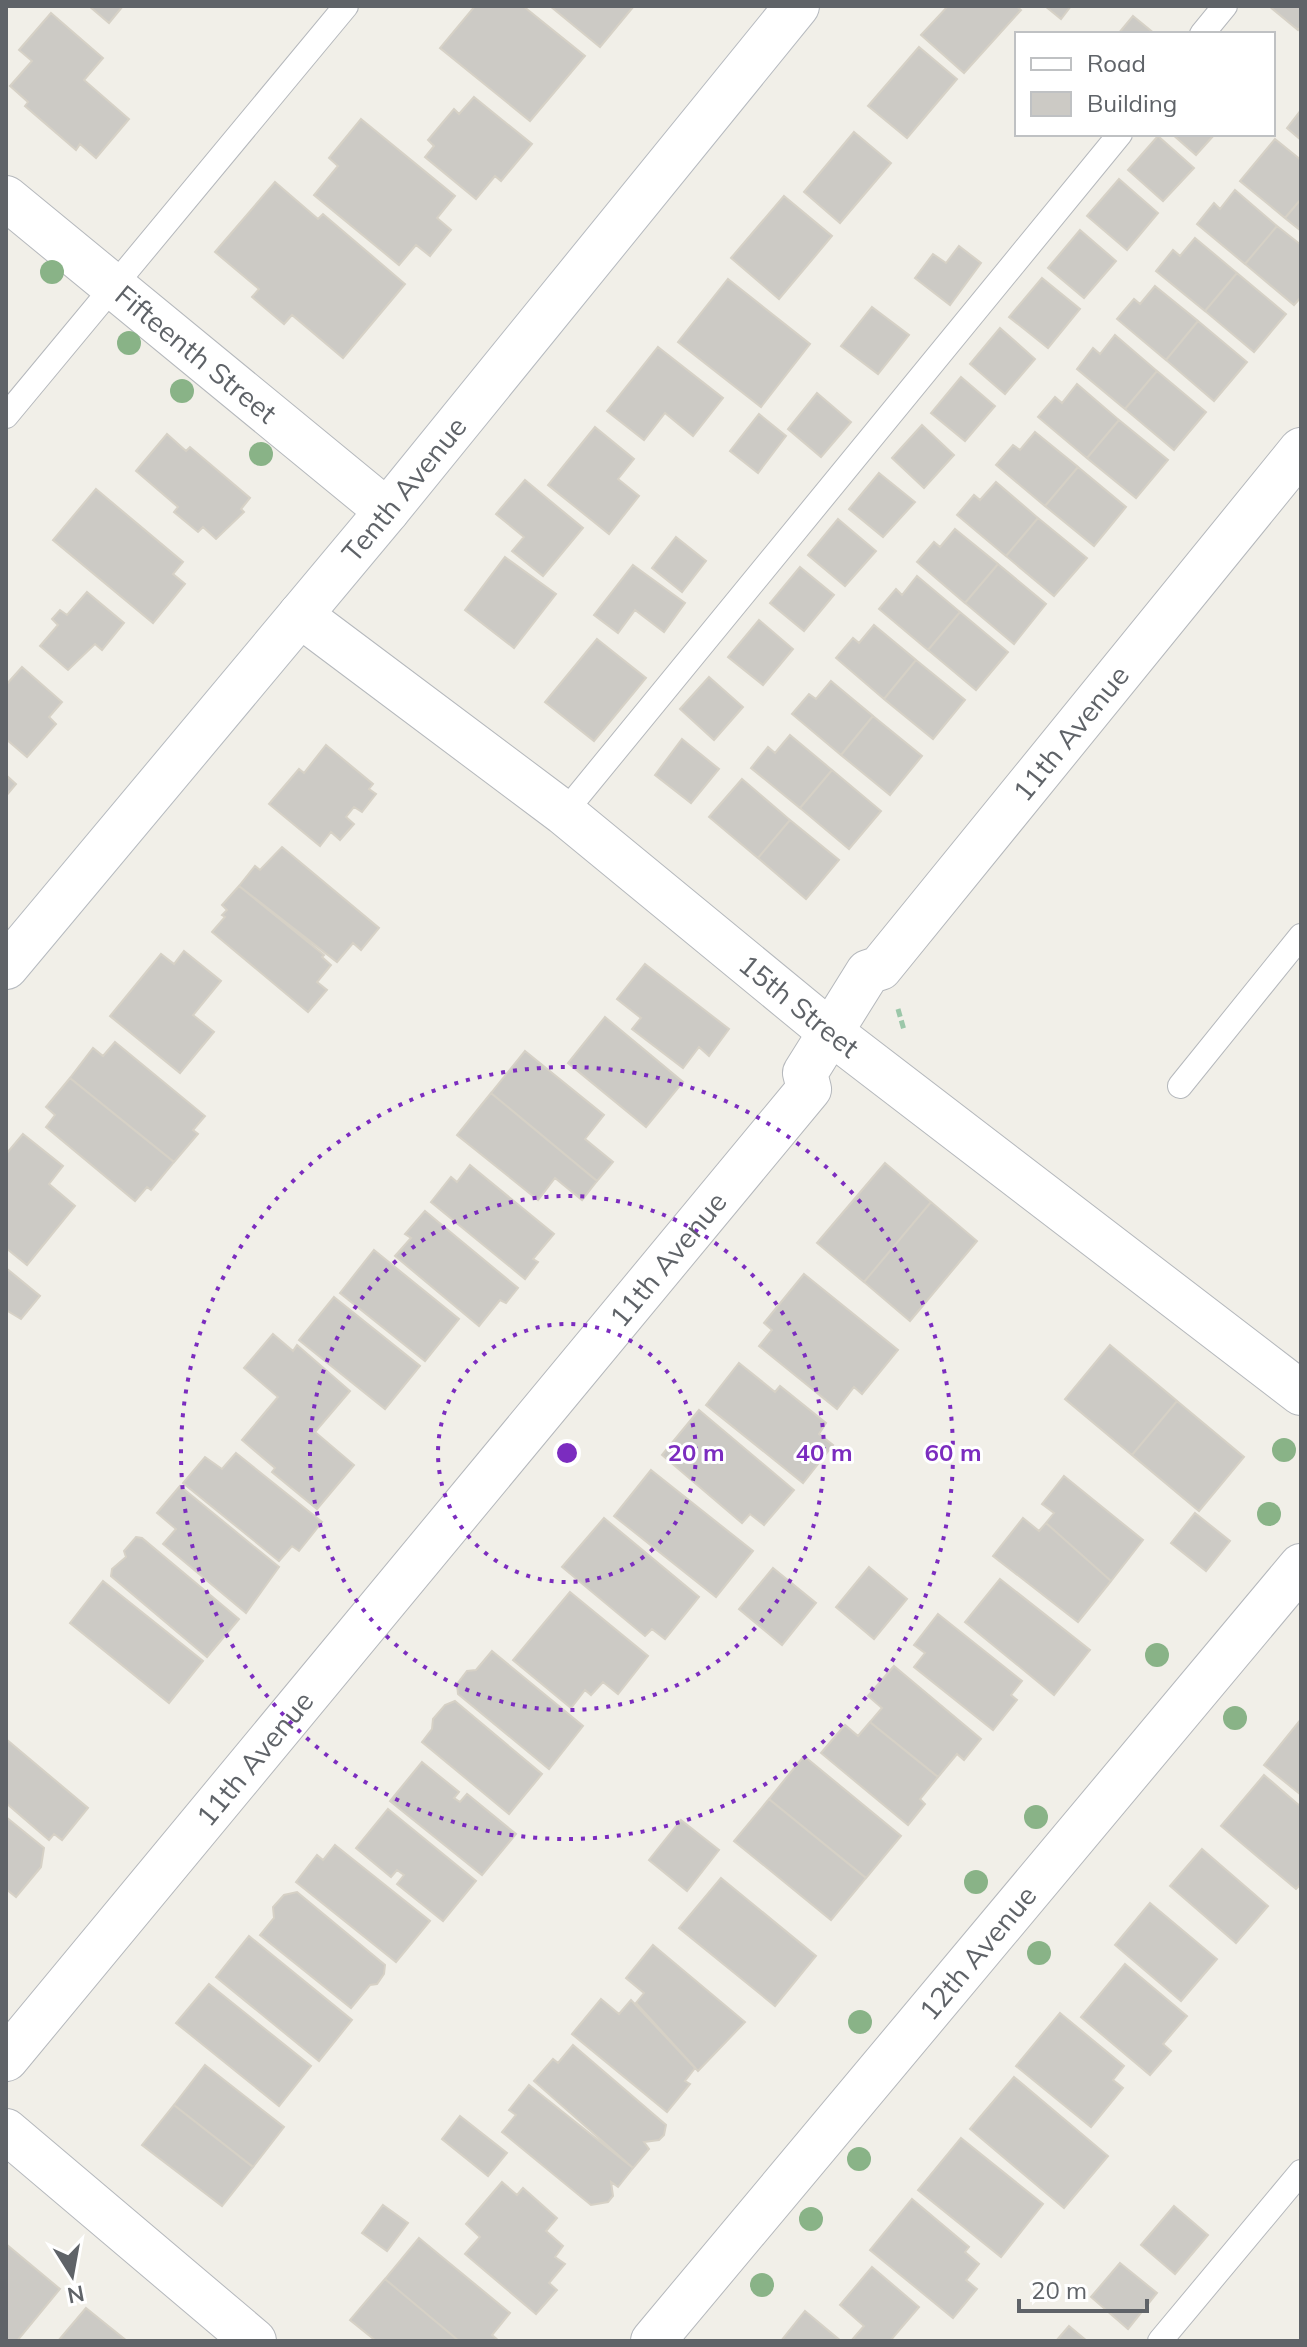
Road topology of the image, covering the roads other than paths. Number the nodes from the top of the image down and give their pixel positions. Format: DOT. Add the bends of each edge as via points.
graph roads {
  1 [pos="346,6"];
  2 [pos="797,6"];
  3 [pos="1225,6"];
  4 [pos="1204,32"];
  5 [pos="1118,136"];
  6 [pos="6,198"];
  7 [pos="114,287"];
  8 [pos="6,416"];
  9 [pos="1301,450"];
  10 [pos="387,511"];
  11 [pos="300,615"];
  12 [pos="564,813"];
  13 [pos="1301,936"];
  14 [pos="6,967"];
  15 [pos="829,1031"];
  16 [pos="1180,1086"];
  17 [pos="1301,1393"];
  18 [pos="1301,1566"];
  19 [pos="6,2059"];
  20 [pos="6,2131"];
  21 [pos="1301,2172"];
  22 [pos="254,2341"];
  23 [pos="653,2341"];
  24 [pos="1160,2341"];
  1 -- 7 [label="lane"];
  2 -- 10 [label="street, Tenth Avenue"];
  3 -- 4 [label="lane"];
  5 -- 12 [label="lane"];
  6 -- 7 [label="street, Fifteenth Street"];
  7 -- 8 [label="lane"];
  7 -- 10 [label="street, Fifteenth Street"];
  9 -- 15 [label="street, 11th Avenue" via="880,968 868,972"];
  10 -- 11 [label="street, Tenth Avenue"];
  11 -- 12 [label="street, 15th Street"];
  11 -- 14 [label="street, Tenth Avenue"];
  12 -- 15 [label="street, 15th Street"];
  13 -- 16 [label="lane"];
  15 -- 17 [label="street, 15th Street"];
  15 -- 19 [label="street, 11th Avenue" via="805,1073 809,1089"];
  18 -- 23 [label="street, 12th Avenue"];
  20 -- 22 [label="street"];
  21 -- 24 [label="lane"];
}
